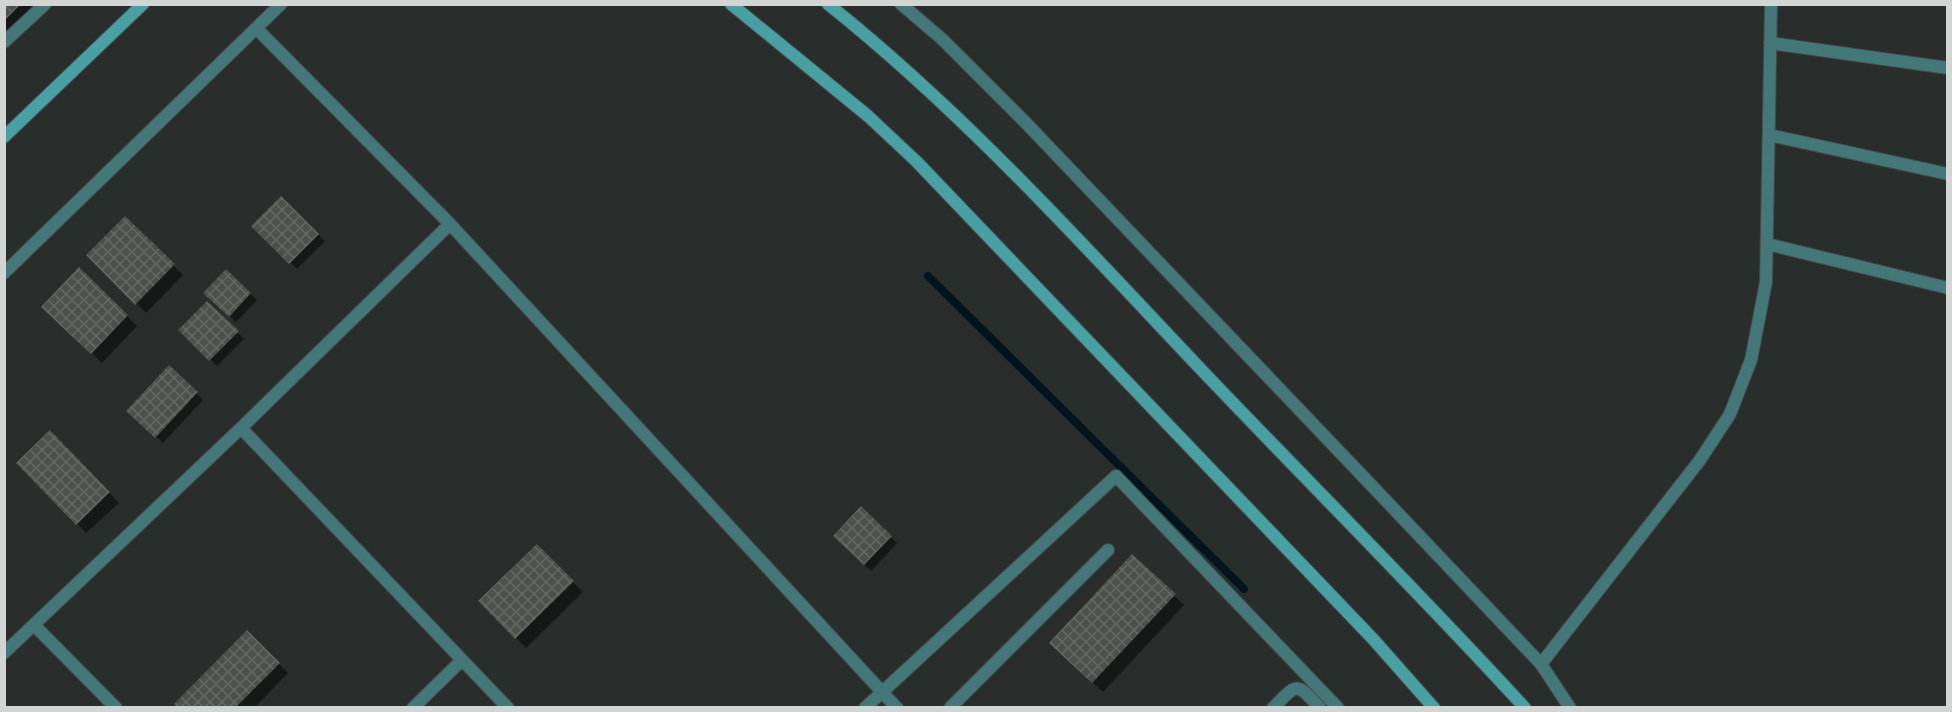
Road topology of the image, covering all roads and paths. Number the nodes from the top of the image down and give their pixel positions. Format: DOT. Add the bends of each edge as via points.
graph roads {
  1 [pos="45,4"];
  2 [pos="143,4"];
  3 [pos="281,4"];
  4 [pos="730,4"];
  5 [pos="828,4"];
  6 [pos="902,4"];
  7 [pos="1771,4"];
  8 [pos="257,29"];
  9 [pos="4,42"];
  10 [pos="1770,43"];
  11 [pos="1947,68"];
  12 [pos="1768,135"];
  13 [pos="4,138"];
  14 [pos="1947,174"];
  15 [pos="450,224"];
  16 [pos="1767,244"];
  17 [pos="4,273"];
  18 [pos="1947,288"];
  19 [pos="241,428"];
  20 [pos="1108,550"];
  21 [pos="34,625"];
  22 [pos="4,653"];
  23 [pos="462,660"];
  24 [pos="1541,664"];
  25 [pos="881,692"];
  26 [pos="116,708"];
  27 [pos="413,708"];
  28 [pos="508,708"];
  29 [pos="865,708"];
  30 [pos="897,708"];
  31 [pos="951,708"];
  32 [pos="1273,708"];
  33 [pos="1320,708"];
  34 [pos="1338,708"];
  35 [pos="1434,708"];
  36 [pos="1525,708"];
  37 [pos="1570,708"];
  1 -- 9 [label="street"];
  2 -- 13 [label="main road"];
  3 -- 8 [label="street"];
  4 -- 35 [label="main road" via="868,116 917,162 1373,639"];
  5 -- 36 [label="main road" via="932,92 1019,177"];
  6 -- 24 [label="street" via="1026,123"];
  7 -- 10 [label="street"];
  8 -- 15 [label="street"];
  8 -- 17 [label="street"];
  10 -- 11 [label="street"];
  10 -- 12 [label="street"];
  12 -- 14 [label="street"];
  12 -- 16 [label="street"];
  15 -- 19 [label="street"];
  15 -- 25 [label="street"];
  16 -- 18 [label="street"];
  16 -- 24 [label="street" via="1766,282 1751,360 1730,414 1700,460"];
  19 -- 21 [label="street"];
  19 -- 23 [label="street"];
  20 -- 31 [label="street"];
  21 -- 22 [label="street"];
  21 -- 26 [label="street"];
  23 -- 27 [label="street"];
  23 -- 28 [label="street"];
  24 -- 37 [label="street"];
  25 -- 29 [label="street"];
  25 -- 30 [label="street"];
  25 -- 34 [label="street" via="1116,476"];
  32 -- 33 [label="street" via="1296,687"];
}
